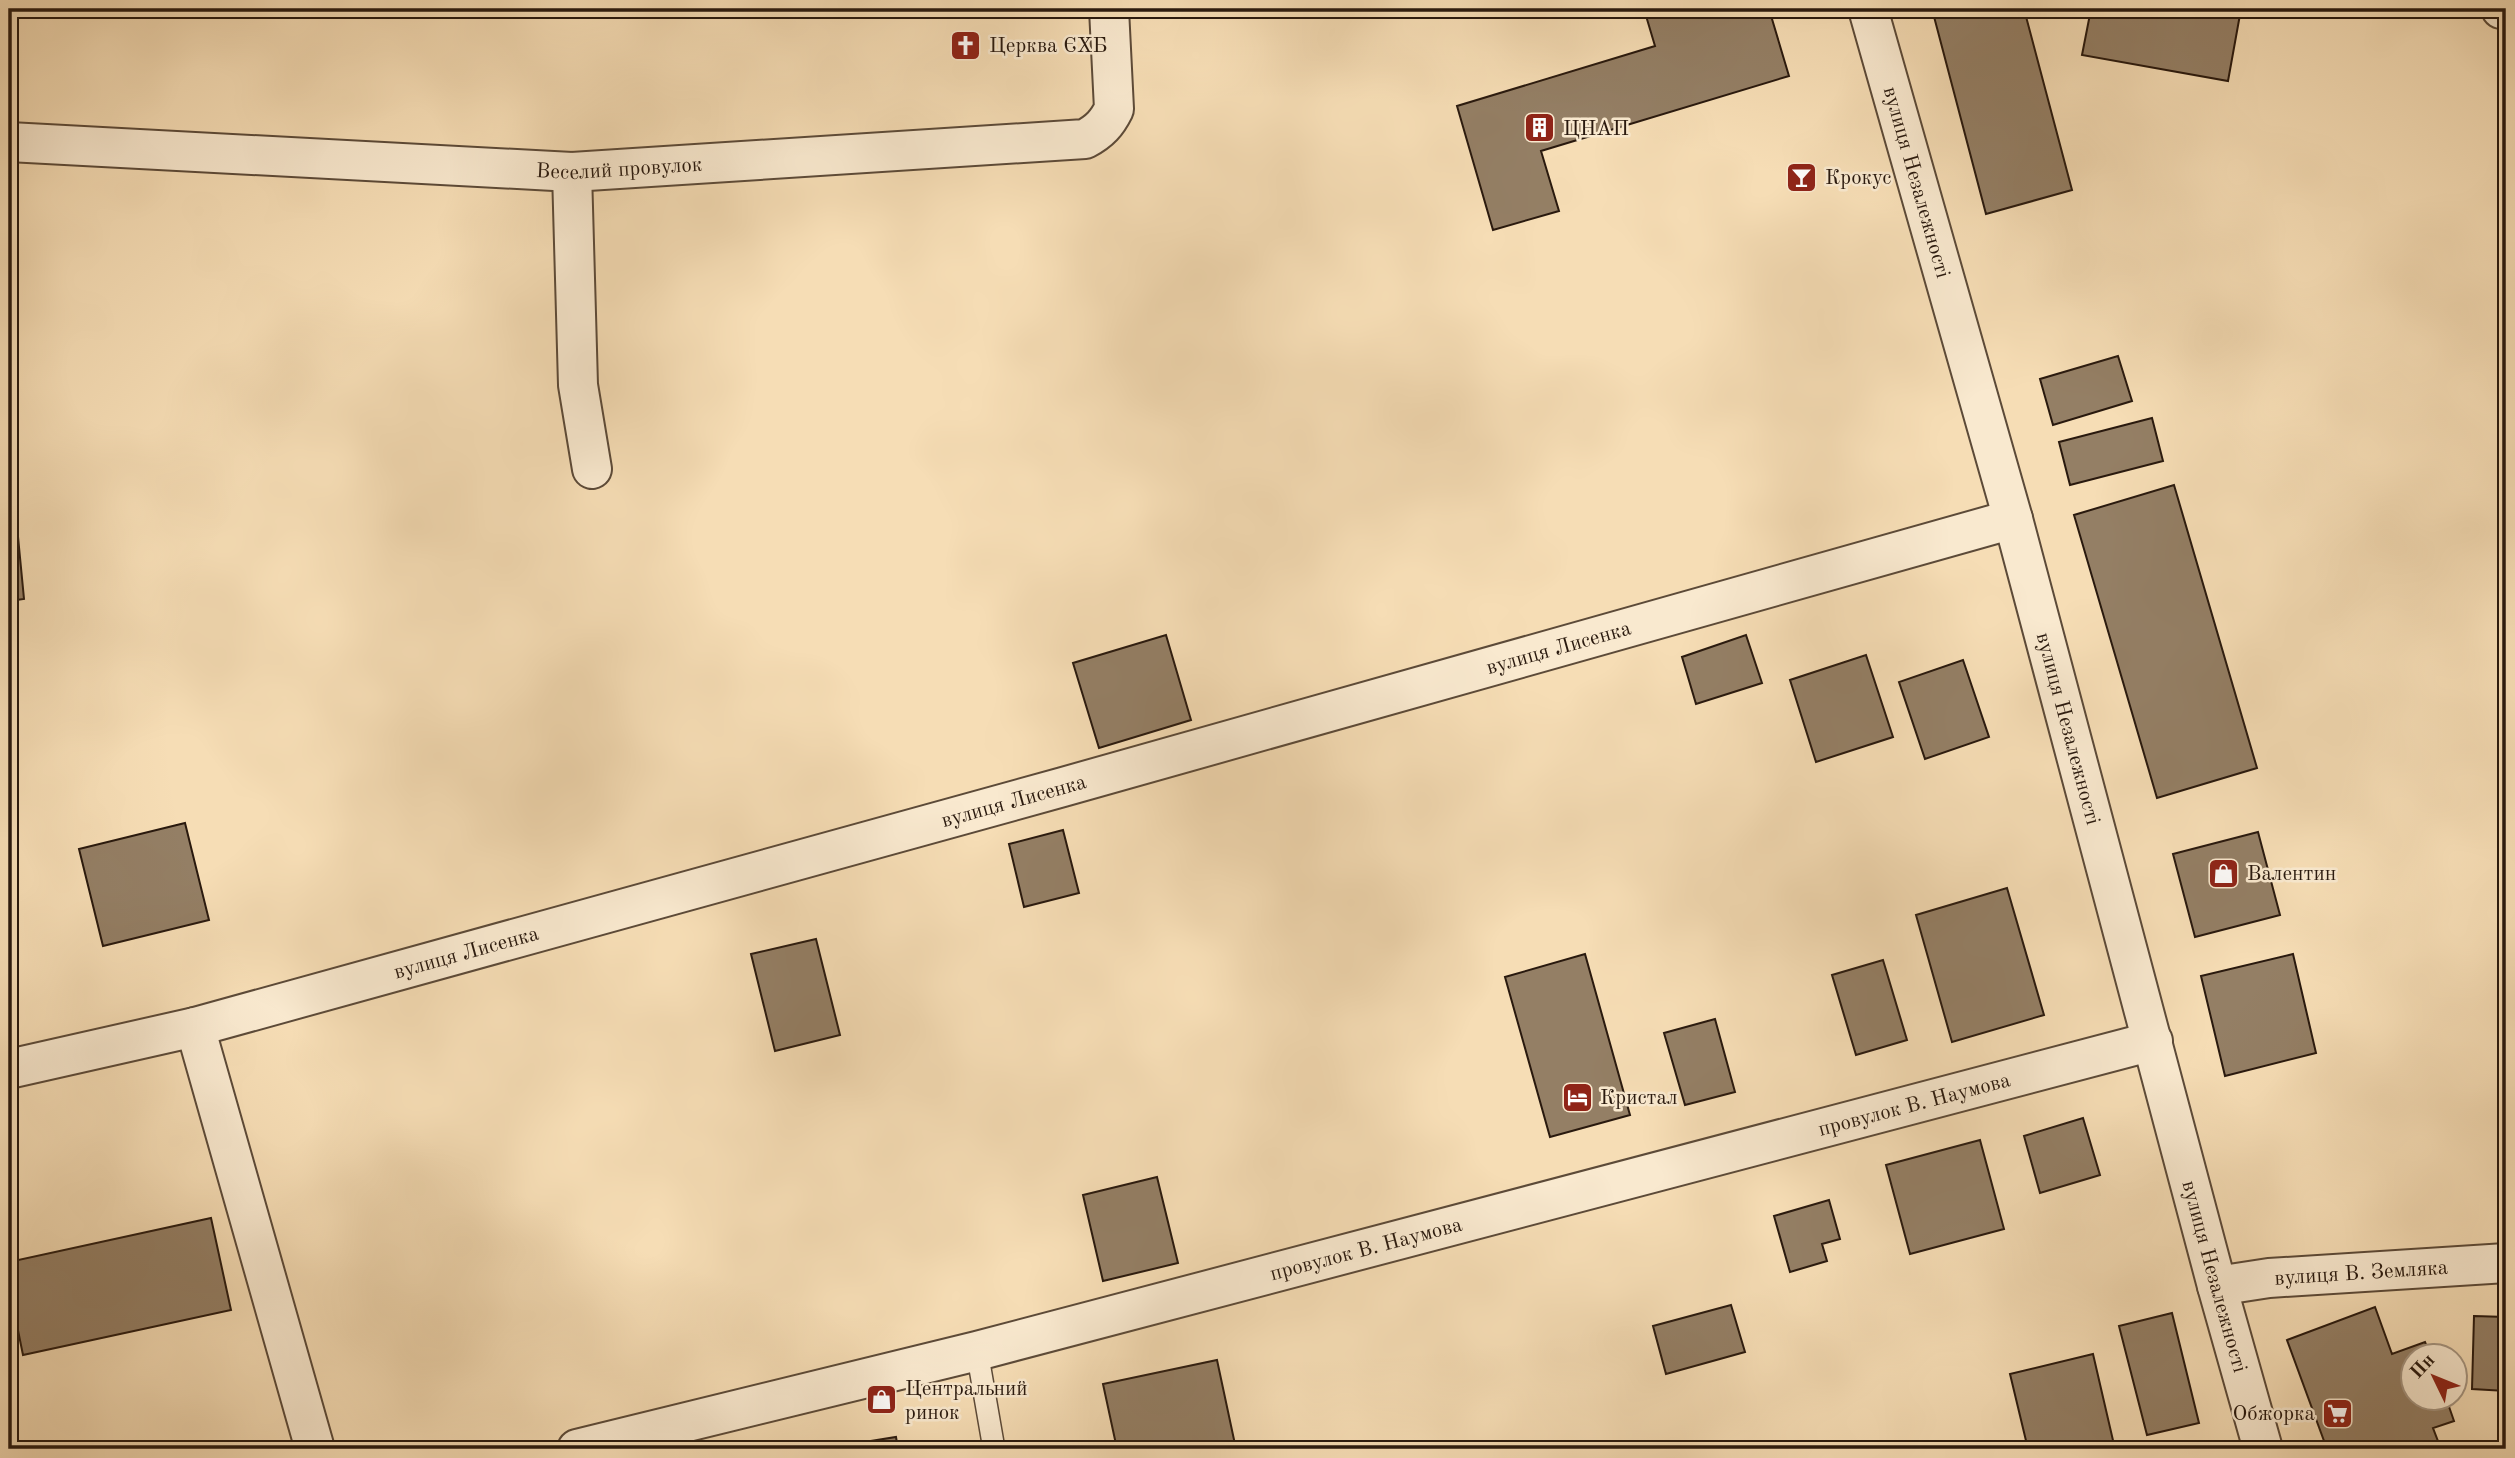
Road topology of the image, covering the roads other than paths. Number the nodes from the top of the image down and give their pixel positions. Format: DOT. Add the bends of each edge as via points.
graph roads {
  1 [pos="1109,9"];
  2 [pos="1868,9"];
  3 [pos="9,142"];
  4 [pos="572,172"];
  5 [pos="592,469"];
  6 [pos="2013,519"];
  7 [pos="195,1027"];
  8 [pos="2153,1041"];
  9 [pos="9,1069"];
  10 [pos="2506,1263"];
  11 [pos="2217,1286"];
  12 [pos="978,1351"];
  13 [pos="315,1449"];
  14 [pos="577,1449"];
  15 [pos="994,1449"];
  16 [pos="2263,1449"];
  1 -- 4 [label="street, Веселий провулок" via="1114,108 1098,132 1085,139"];
  2 -- 6 [label="street, вулиця Незалежності"];
  3 -- 4 [label="street, Веселий провулок"];
  4 -- 5 [label="street" via="578,384"];
  6 -- 7 [label="street, вулиця Лисенка"];
  6 -- 8 [label="street, вулиця Незалежності"];
  7 -- 9 [label="street, вулиця Лисенка"];
  7 -- 13 [label="street"];
  8 -- 11 [label="street, вулиця Незалежності"];
  8 -- 12 [label="street, провулок В. Наумова"];
  10 -- 11 [label="street, вулиця В. Земляка" via="2269,1278"];
  11 -- 16 [label="street, вулиця Незалежності"];
  12 -- 14 [label="street, провулок В. Наумова"];
  12 -- 15 [label="lane"];
}
